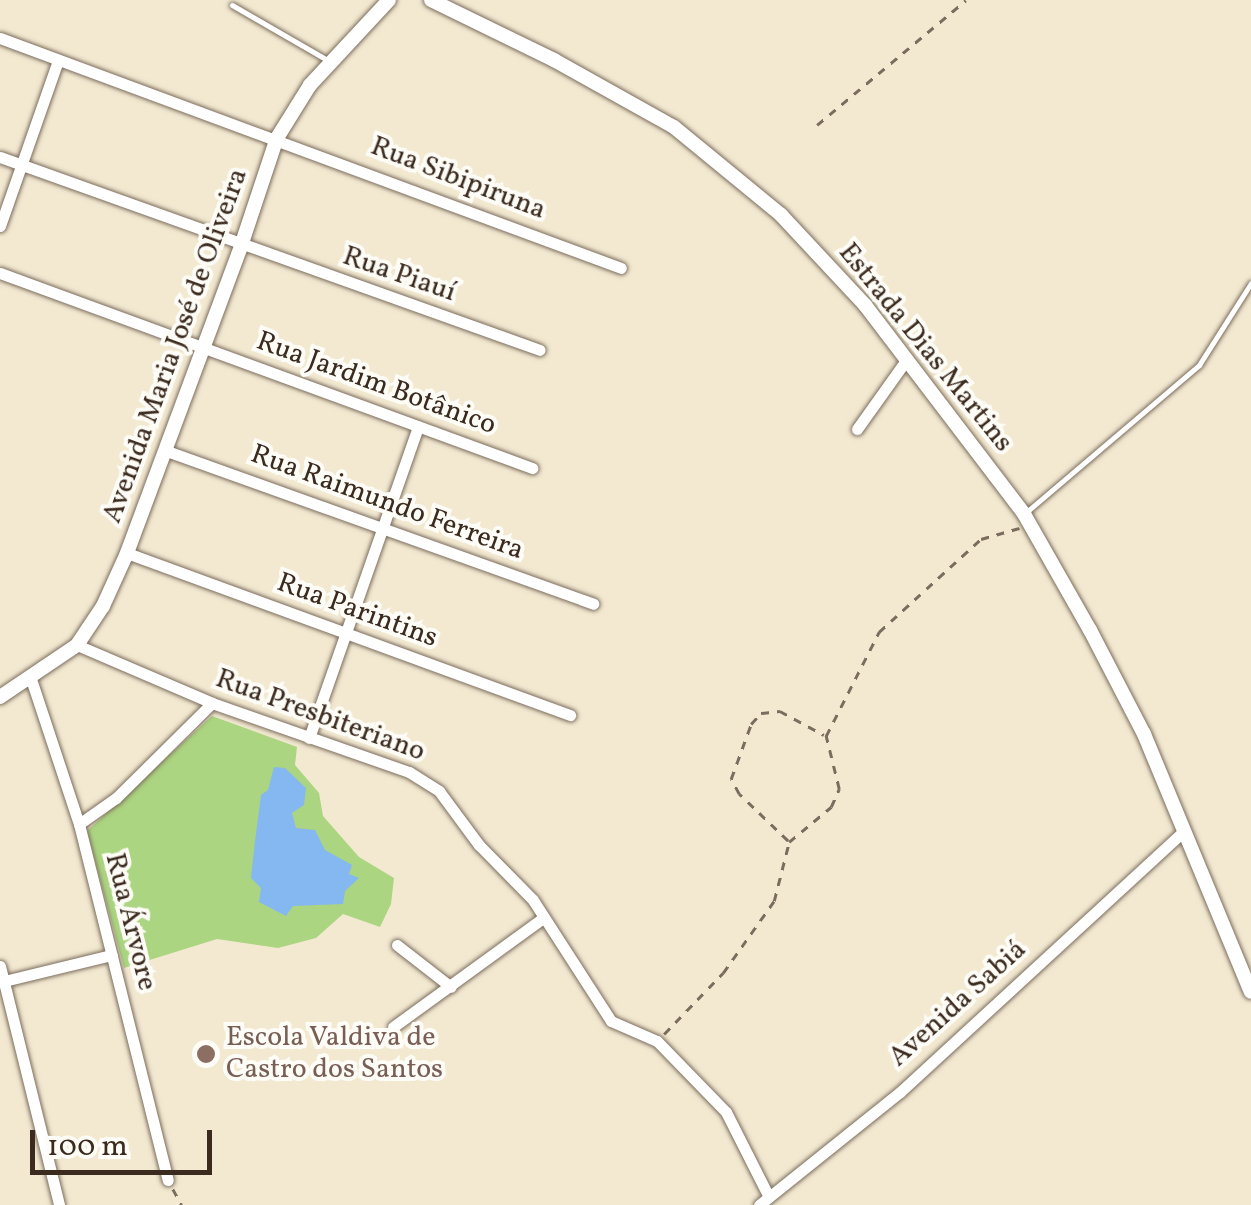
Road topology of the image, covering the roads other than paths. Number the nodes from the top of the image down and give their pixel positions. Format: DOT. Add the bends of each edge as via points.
graph roads {
  1 [pos="389,0"];
  2 [pos="431,0"];
  3 [pos="232,5"];
  4 [pos="0,38"];
  5 [pos="58,60"];
  6 [pos="331,63"];
  7 [pos="277,138"];
  8 [pos="0,157"];
  9 [pos="22,165"];
  10 [pos="0,226"];
  11 [pos="241,246"];
  12 [pos="621,268"];
  13 [pos="0,273"];
  14 [pos="1251,283"];
  15 [pos="203,347"];
  16 [pos="540,350"];
  17 [pos="907,359"];
  18 [pos="418,427"];
  19 [pos="857,429"];
  20 [pos="164,450"];
  21 [pos="532,468"];
  22 [pos="1027,519"];
  23 [pos="384,528"];
  24 [pos="128,553"];
  25 [pos="593,604"];
  26 [pos="345,633"];
  27 [pos="76,645"];
  28 [pos="31,678"];
  29 [pos="0,697"];
  30 [pos="212,704"];
  31 [pos="570,715"];
  32 [pos="309,738"];
  33 [pos="79,824"];
  34 [pos="1184,831"];
  35 [pos="543,918"];
  36 [pos="397,944"];
  37 [pos="112,955"];
  38 [pos="0,966"];
  39 [pos="2,982"];
  40 [pos="451,987"];
  41 [pos="1251,992"];
  42 [pos="393,1027"];
  43 [pos="168,1180"];
  44 [pos="764,1201"];
  45 [pos="59,1205"];
  1 -- 6 [label="street, Avenida Maria José de Oliveira"];
  2 -- 17 [label="street, Estrada Dias Martins" via="674,127 781,214 866,304"];
  3 -- 6 [label="lane"];
  4 -- 5 [label="street, Rua Sibipiruna"];
  5 -- 7 [label="street, Rua Sibipiruna"];
  5 -- 9 [label="street"];
  6 -- 7 [label="street, Avenida Maria José de Oliveira"];
  7 -- 11 [label="street, Avenida Maria José de Oliveira"];
  7 -- 12 [label="street, Rua Sibipiruna"];
  8 -- 9 [label="street, Rua Piauí"];
  9 -- 10 [label="street"];
  9 -- 11 [label="street, Rua Piauí"];
  11 -- 15 [label="street, Avenida Maria José de Oliveira"];
  11 -- 16 [label="street, Rua Piauí"];
  13 -- 15 [label="street, Rua Jardim Botânico"];
  14 -- 22 [label="lane" via="1189,376"];
  15 -- 18 [label="street, Rua Jardim Botânico"];
  15 -- 20 [label="street, Avenida Maria José de Oliveira"];
  17 -- 19 [label="street"];
  17 -- 22 [label="street, Estrada Dias Martins"];
  18 -- 21 [label="street, Rua Jardim Botânico"];
  18 -- 23 [label="street"];
  20 -- 23 [label="street, Rua Raimundo Ferreira"];
  20 -- 24 [label="street, Avenida Maria José de Oliveira"];
  22 -- 34 [label="street, Estrada Dias Martins" via="1144,734"];
  23 -- 25 [label="street, Rua Raimundo Ferreira"];
  23 -- 26 [label="street"];
  24 -- 26 [label="street, Rua Parintins"];
  24 -- 27 [label="street, Avenida Maria José de Oliveira"];
  26 -- 31 [label="street, Rua Parintins"];
  26 -- 32 [label="street"];
  27 -- 28 [label="street, Avenida Maria José de Oliveira"];
  27 -- 30 [label="street, Rua Presbiteriano"];
  28 -- 29 [label="street, Avenida Maria José de Oliveira"];
  28 -- 33 [label="street, Rua Árvore"];
  30 -- 32 [label="street, Rua Presbiteriano"];
  30 -- 33 [label="street" via="130,786"];
  32 -- 35 [label="street, Rua Presbiteriano" via="409,772 439,791"];
  33 -- 37 [label="street, Rua Árvore"];
  34 -- 41 [label="street, Estrada Dias Martins"];
  34 -- 44 [label="street, Avenida Sabiá" via="900,1092"];
  35 -- 40 [label="street"];
  35 -- 44 [label="street, Rua Presbiteriano" via="610,1021 657,1041 726,1112"];
  36 -- 40 [label="street"];
  37 -- 39 [label="street"];
  37 -- 43 [label="street, Rua Árvore"];
  38 -- 39 [label="street"];
  39 -- 45 [label="street"];
  40 -- 42 [label="street"];
}
